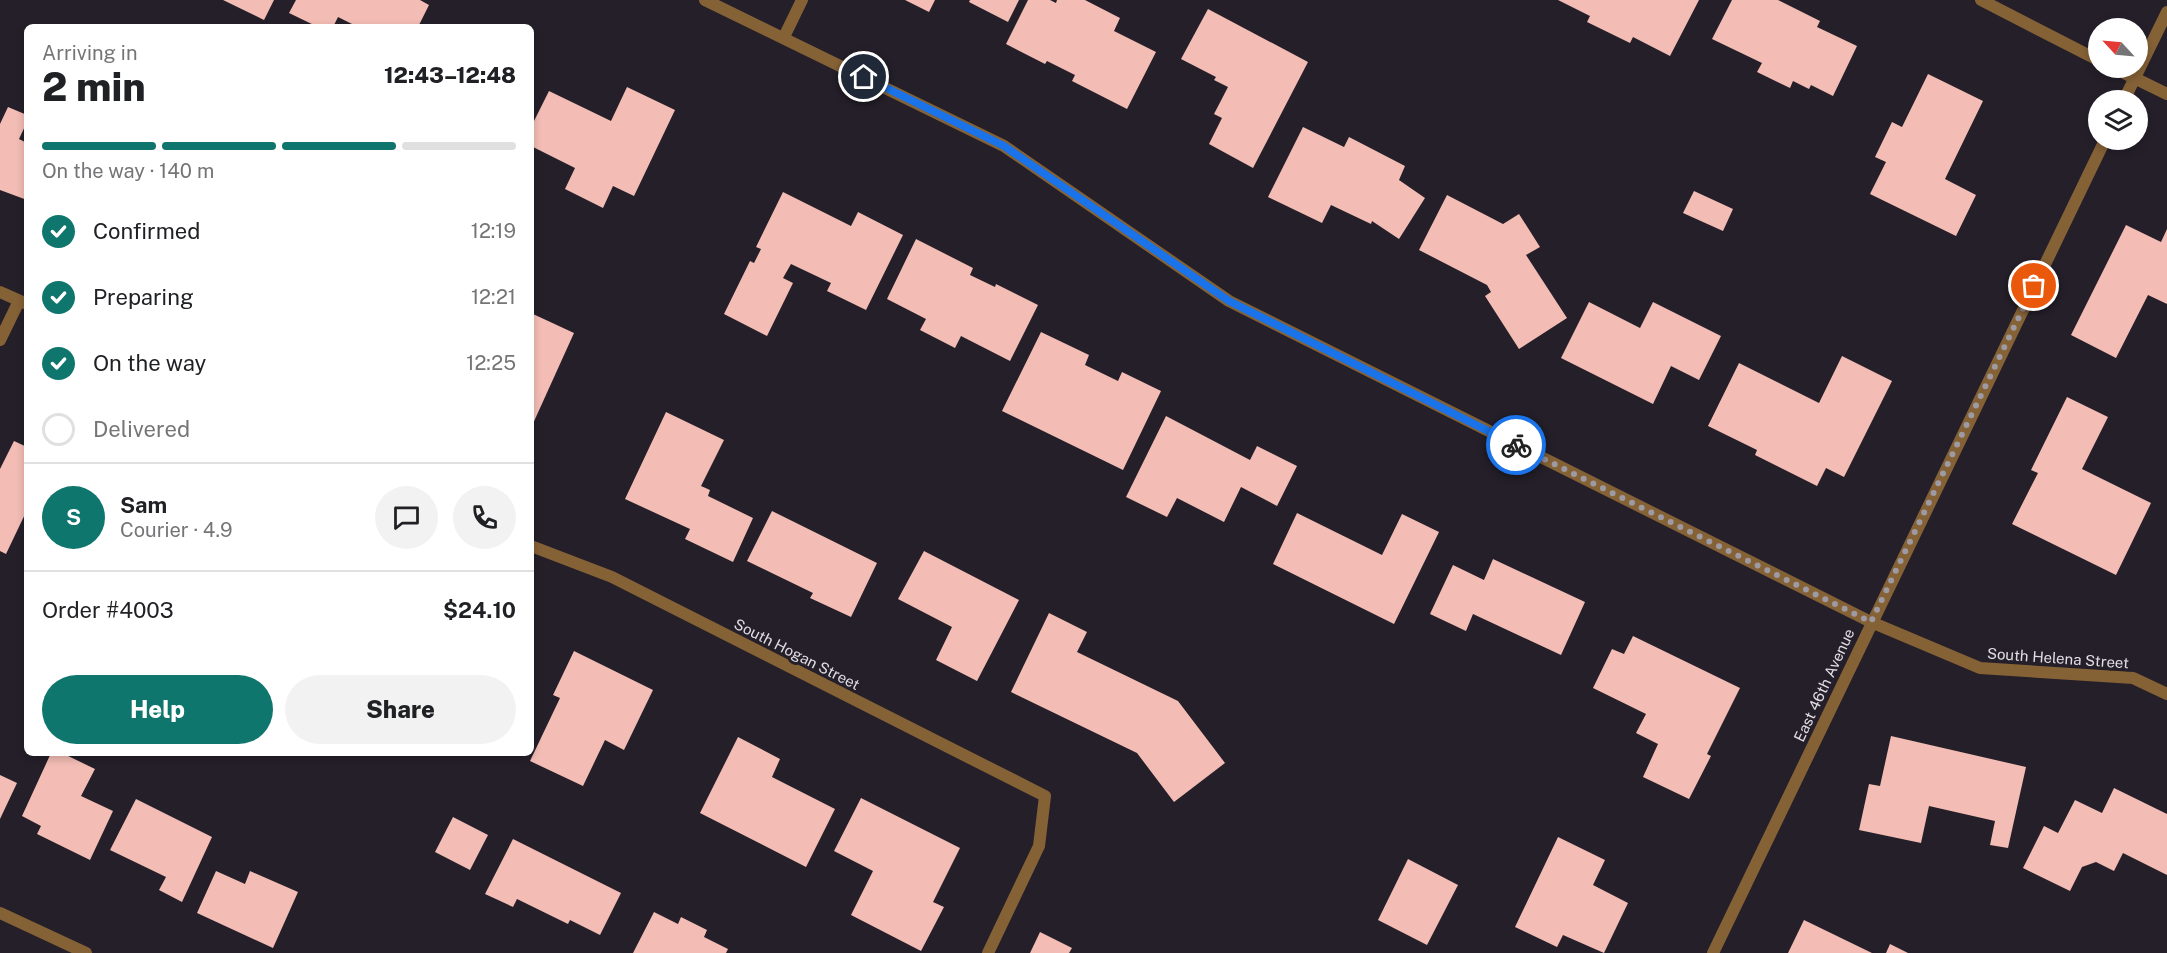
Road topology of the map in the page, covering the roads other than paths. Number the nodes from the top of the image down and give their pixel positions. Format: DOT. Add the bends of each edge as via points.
graph roads {
  1 [pos="705,0"];
  2 [pos="802,0"];
  3 [pos="1981,0"];
  4 [pos="2167,12"];
  5 [pos="784,37"];
  6 [pos="2148,51"];
  7 [pos="2088,55"];
  8 [pos="2135,78"];
  9 [pos="2129,90"];
  10 [pos="2167,94"];
  11 [pos="2100,150"];
  12 [pos="0,292"];
  13 [pos="23,302"];
  14 [pos="0,340"];
  15 [pos="534,547"];
  16 [pos="1871,622"];
  17 [pos="2167,694"];
  18 [pos="0,913"];
  19 [pos="86,953"];
  20 [pos="988,953"];
  21 [pos="1713,953"];
  1 -- 5 [label="street, South Helena Street"];
  2 -- 5 [label="street"];
  3 -- 7 [label="street"];
  4 -- 6 [label="street"];
  5 -- 16 [label="street, South Helena Street" via="1004,146 1229,301"];
  8 -- 9 [label="street"];
  8 -- 10 [label="street"];
  11 -- 16 [label="street, East 46th Avenue"];
  12 -- 13 [label="street"];
  13 -- 14 [label="street"];
  15 -- 20 [label="street, South Hogan Street" via="612,577 1045,796 1039,846"];
  16 -- 17 [label="street, South Helena Street" via="1980,668 2133,678"];
  16 -- 21 [label="street, East 46th Avenue"];
  18 -- 19 [label="street"];
}
